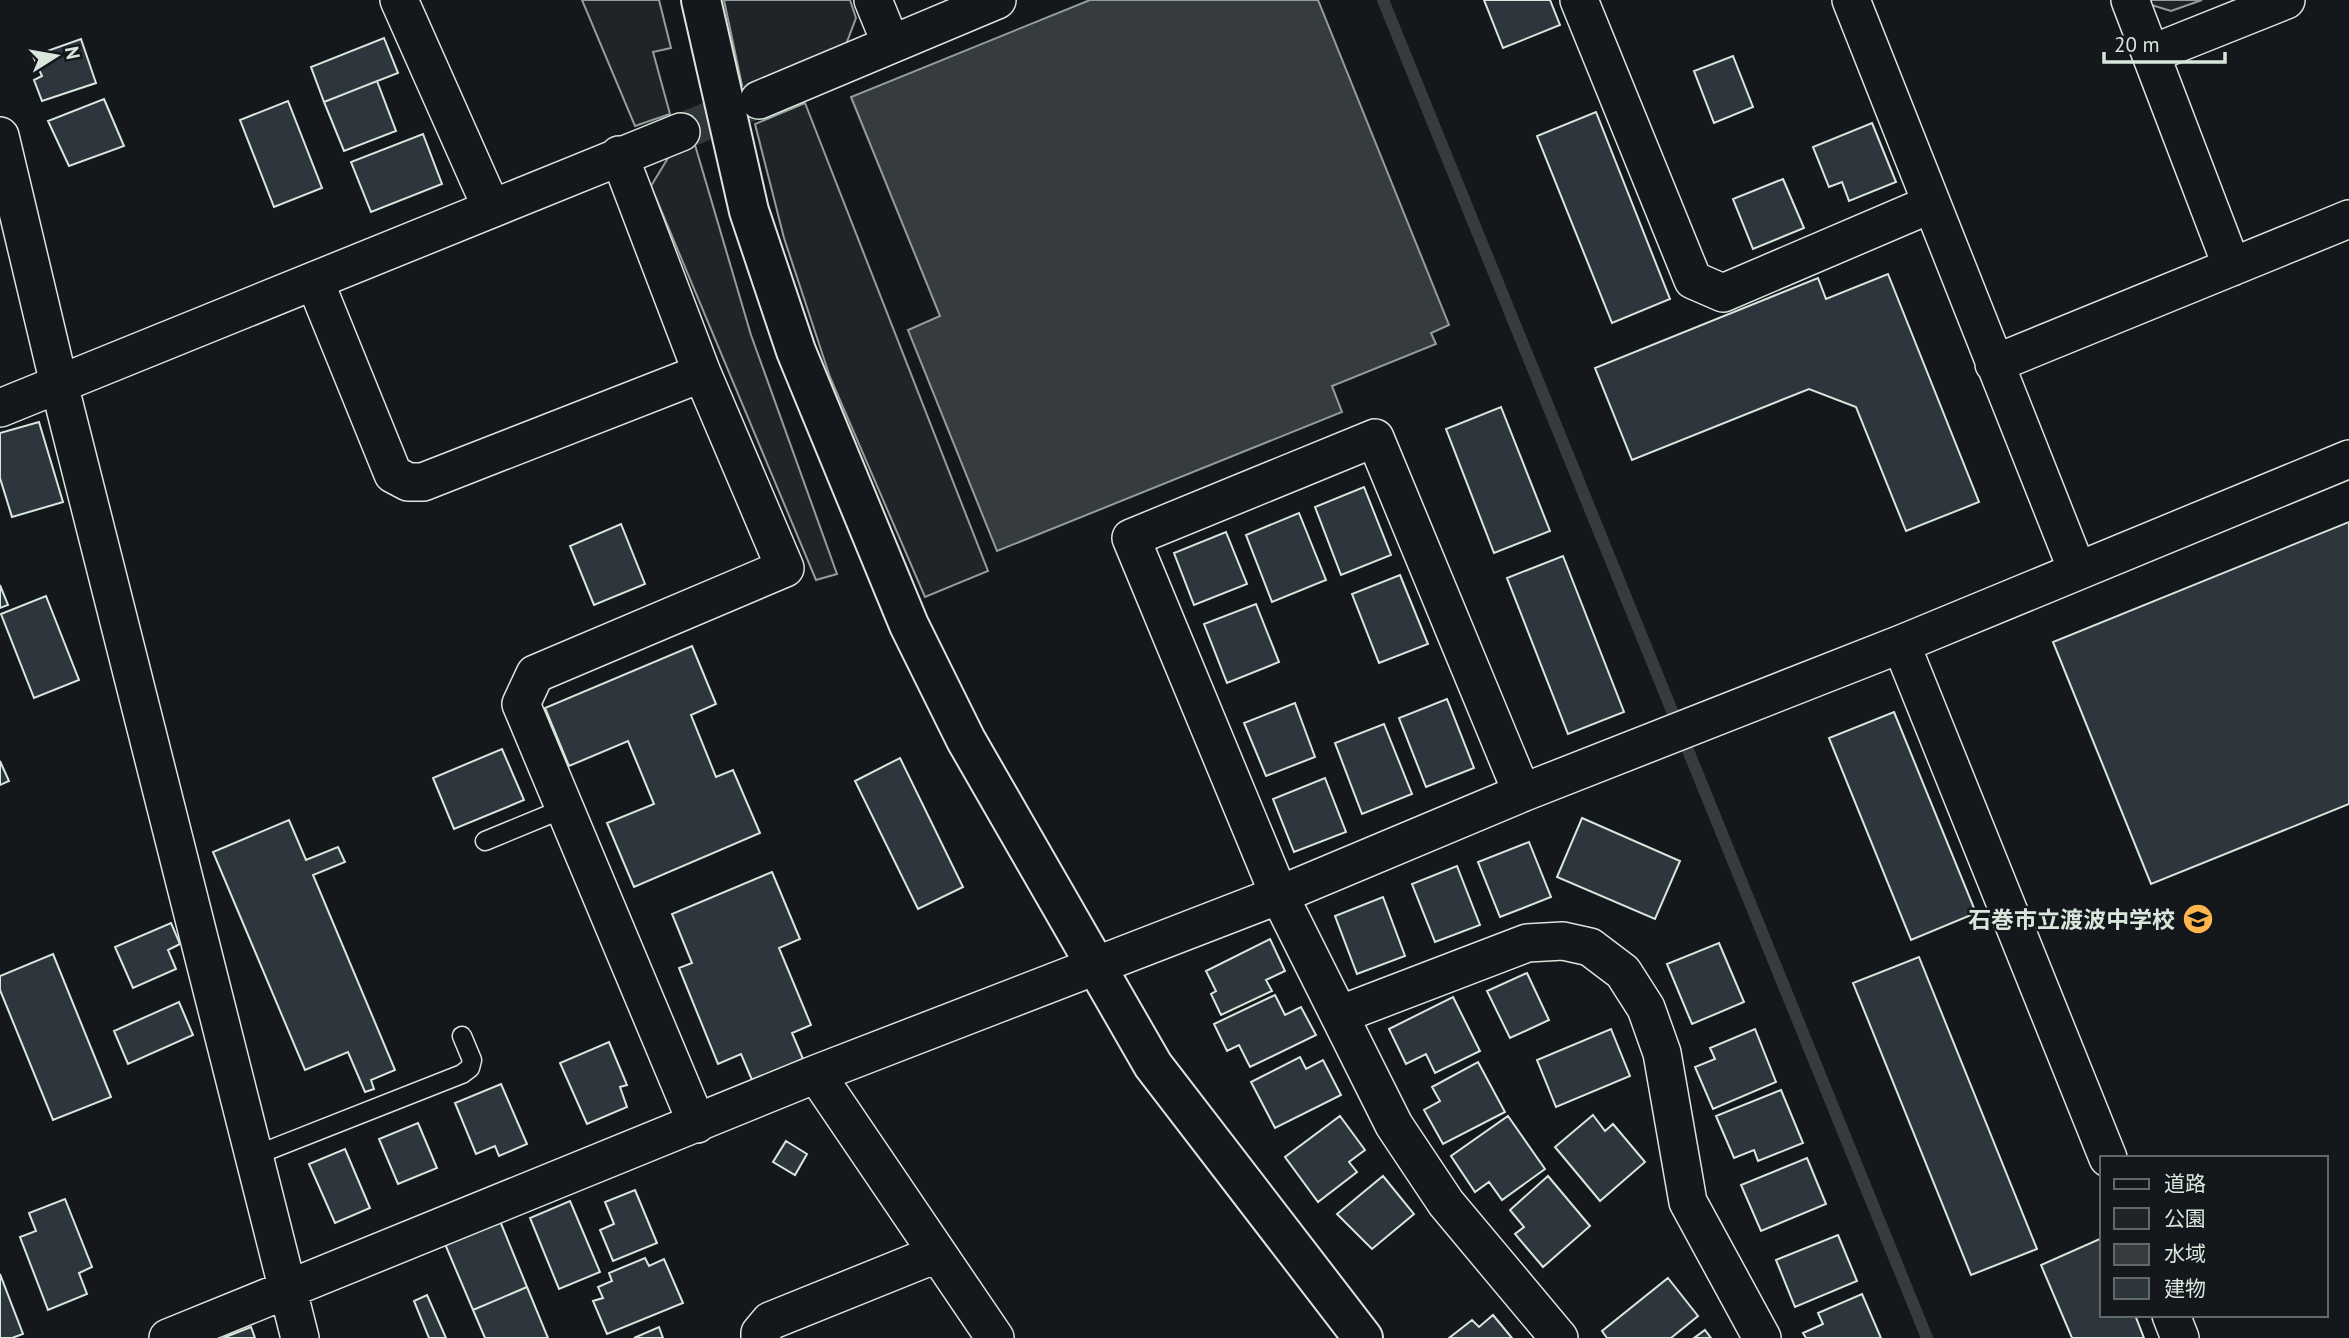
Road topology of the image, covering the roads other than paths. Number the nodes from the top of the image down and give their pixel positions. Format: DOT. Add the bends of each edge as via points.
graph roads {
  1 [pos="399,0"];
  2 [pos="701,0"];
  3 [pos="873,0"];
  4 [pos="997,0"];
  5 [pos="1579,0"];
  6 [pos="1851,0"];
  7 [pos="2130,0"];
  8 [pos="2286,0"];
  9 [pos="891,44"];
  10 [pos="2151,54"];
  11 [pos="759,100"];
  12 [pos="681,132"];
  13 [pos="0,136"];
  14 [pos="619,155"];
  15 [pos="1931,204"];
  16 [pos="491,207"];
  17 [pos="2349,219"];
  18 [pos="2232,267"];
  19 [pos="315,282"];
  20 [pos="1994,365"];
  21 [pos="702,373"];
  22 [pos="59,384"];
  23 [pos="0,408"];
  24 [pos="2349,459"];
  25 [pos="2077,570"];
  26 [pos="1901,644"];
  27 [pos="1522,793"];
  28 [pos="565,808"];
  29 [pos="485,841"];
  30 [pos="1279,895"];
  31 [pos="1094,965"];
  32 [pos="1339,1015"];
  33 [pos="462,1036"];
  34 [pos="816,1074"];
  35 [pos="697,1124"];
  36 [pos="254,1156"];
  37 [pos="2107,1156"];
  38 [pos="936,1254"];
  39 [pos="288,1290"];
  40 [pos="2172,1317"];
  41 [pos="168,1338"];
  42 [pos="300,1338"];
  43 [pos="760,1338"];
  44 [pos="995,1338"];
  45 [pos="1363,1338"];
  46 [pos="1559,1338"];
  47 [pos="1762,1338"];
  48 [pos="2180,1338"];
  1 -- 16 [label="street"];
  2 -- 31 [label="street" via="749,211 843,471 909,625 966,740"];
  3 -- 9 [label="street"];
  4 -- 9 [label="street"];
  5 -- 15 [label="street" via="1693,280 1723,293"];
  6 -- 15 [label="street"];
  7 -- 10 [label="street"];
  8 -- 10 [label="street"];
  9 -- 11 [label="street"];
  10 -- 18 [label="street"];
  12 -- 14 [label="street"];
  13 -- 22 [label="street"];
  14 -- 16 [label="street"];
  14 -- 21 [label="street"];
  15 -- 20 [label="street"];
  16 -- 19 [label="street"];
  17 -- 18 [label="street"];
  18 -- 20 [label="street"];
  19 -- 21 [label="street" via="393,474 408,482 423,482"];
  19 -- 22 [label="street"];
  20 -- 25 [label="street"];
  21 -- 28 [label="street" via="785,568 535,674 521,704"];
  22 -- 23 [label="street"];
  22 -- 36 [label="street"];
  24 -- 25 [label="street"];
  25 -- 26 [label="street"];
  26 -- 27 [label="street"];
  26 -- 37 [label="street"];
  27 -- 30 [label="street"];
  27 -- 30 [label="street" via="1375,438 1131,538"];
  28 -- 29 [label="lane"];
  28 -- 35 [label="street"];
  30 -- 31 [label="street"];
  30 -- 32 [label="street"];
  31 -- 34 [label="street"];
  31 -- 45 [label="street" via="1153,1065"];
  32 -- 46 [label="street" via="1394,1125 1431,1181"];
  32 -- 47 [label="street" via="1527,943 1563,941 1590,947 1623,972 1646,1008 1662,1053 1688,1202"];
  33 -- 36 [label="lane" via="472,1060 462,1074"];
  34 -- 35 [label="street"];
  34 -- 38 [label="street"];
  35 -- 39 [label="street"];
  36 -- 39 [label="street"];
  38 -- 43 [label="street" via="770,1321"];
  38 -- 44 [label="street"];
  39 -- 41 [label="street"];
  39 -- 42 [label="street"];
  40 -- 48 [label="street"];
}
